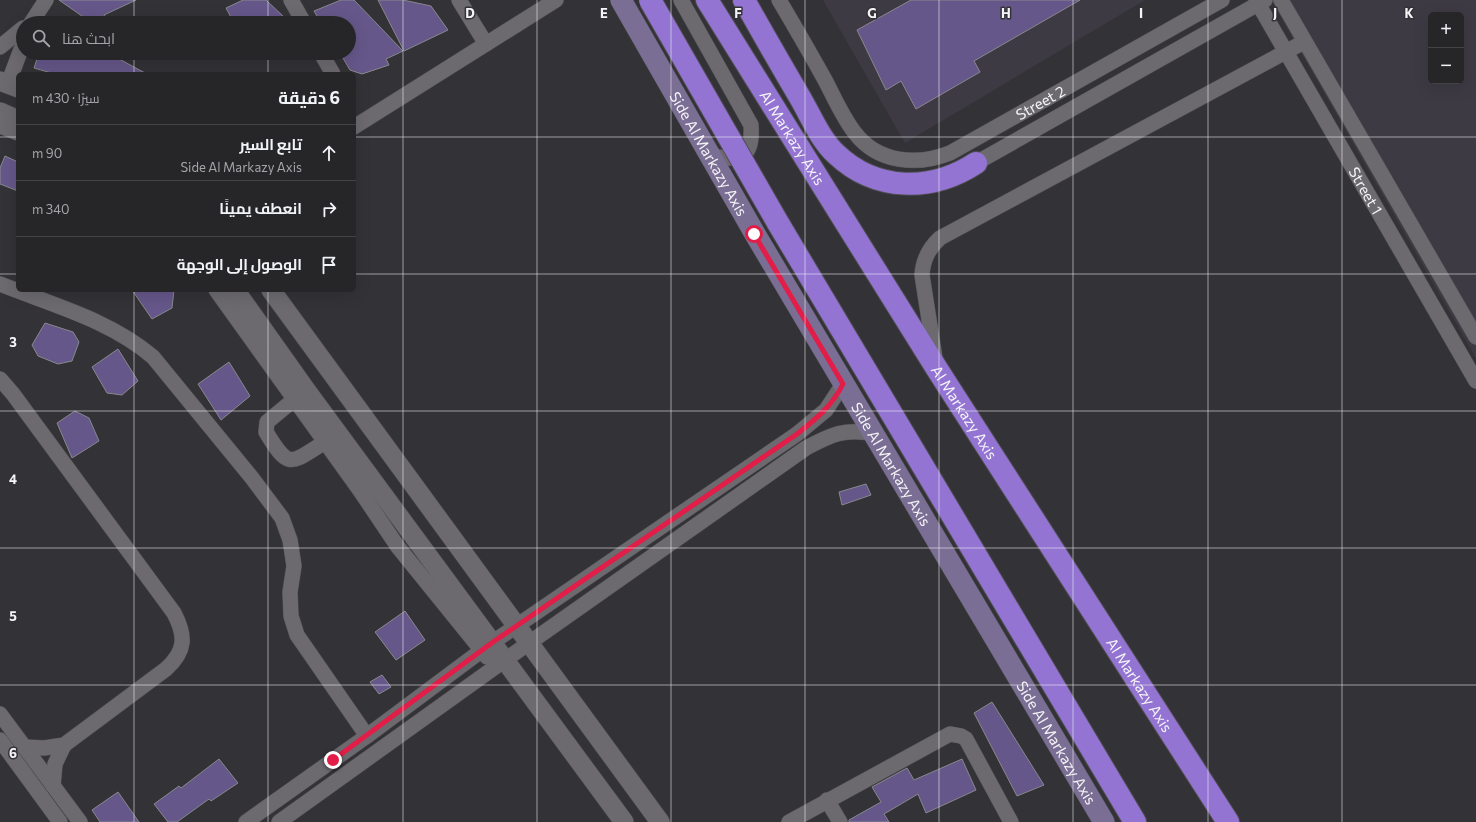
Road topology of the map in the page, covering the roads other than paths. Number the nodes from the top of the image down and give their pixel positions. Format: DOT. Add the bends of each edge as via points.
graph roads {
  1 [pos="46,0"];
  2 [pos="291,0"];
  3 [pos="459,0"];
  4 [pos="556,0"];
  5 [pos="621,0"];
  6 [pos="650,0"];
  7 [pos="680,0"];
  8 [pos="707,0"];
  9 [pos="744,0"];
  10 [pos="780,0"];
  11 [pos="1222,0"];
  12 [pos="1280,0"];
  13 [pos="1260,1"];
  14 [pos="35,16"];
  15 [pos="300,16"];
  16 [pos="16,34"];
  17 [pos="1304,42"];
  18 [pos="486,44"];
  19 [pos="0,47"];
  20 [pos="1286,52"];
  21 [pos="17,60"];
  22 [pos="325,60"];
  23 [pos="332,72"];
  24 [pos="9,84"];
  25 [pos="0,112"];
  26 [pos="16,119"];
  27 [pos="356,120"];
  28 [pos="0,126"];
  29 [pos="16,132"];
  30 [pos="710,156"];
  31 [pos="976,163"];
  32 [pos="0,284"];
  33 [pos="16,290"];
  34 [pos="20,292"];
  35 [pos="218,292"];
  36 [pos="236,292"];
  37 [pos="272,292"];
  38 [pos="1476,337"];
  39 [pos="936,369"];
  40 [pos="0,379"];
  41 [pos="1476,381"];
  42 [pos="843,384"];
  43 [pos="300,395"];
  44 [pos="797,434"];
  45 [pos="875,434"];
  46 [pos="325,442"];
  47 [pos="806,448"];
  48 [pos="516,626"];
  49 [pos="528,643"];
  50 [pos="487,646"];
  51 [pos="500,663"];
  52 [pos="0,714"];
  53 [pos="367,736"];
  54 [pos="2,744"];
  55 [pos="64,745"];
  56 [pos="25,747"];
  57 [pos="53,786"];
  58 [pos="827,800"];
  59 [pos="60,822"];
  60 [pos="80,822"];
  61 [pos="246,822"];
  62 [pos="279,822"];
  63 [pos="624,822"];
  64 [pos="660,822"];
  65 [pos="789,822"];
  66 [pos="840,822"];
  67 [pos="1011,822"];
  68 [pos="1104,822"];
  69 [pos="1135,822"];
  70 [pos="1228,822"];
  1 -- 14 [label="street"];
  2 -- 15 [label="street"];
  3 -- 18 [label="street"];
  4 -- 18 [label="street"];
  5 -- 30 [label="main road, Side Al Markazy Axis"];
  6 -- 69 [label="highway, bridge" via="778,223"];
  7 -- 30 [label="street" via="751,125 752,142 746,153 732,160"];
  8 -- 39 [label="highway, Al Markazy Axis"];
  9 -- 31 [label="highway" via="826,143 846,163 864,174 884,181 911,185 952,177"];
  10 -- 11 [label="street, Street 2" via="855,133 879,152 899,159 919,161 940,156"];
  12 -- 17 [label="street, Street 1"];
  13 -- 20 [label="street, Street 1"];
  13 -- 31 [label="street, Street 2"];
  16 -- 19 [label="street"];
  17 -- 20 [label="street"];
  17 -- 38 [label="street, Street 1"];
  18 -- 27 [label="street"];
  20 -- 39 [label="street" via="936,241 925,259 922,275"];
  20 -- 41 [label="street, Street 1"];
  21 -- 24 [label="street"];
  22 -- 23 [label="street"];
  25 -- 26 [label="street"];
  28 -- 29 [label="street"];
  30 -- 42 [label="main road, Side Al Markazy Axis"];
  32 -- 33 [label="street"];
  34 -- 53 [label="street" via="117,330 136,342 153,357 252,478 282,518 290,540 294,566 291,616 297,635"];
  35 -- 43 [label="street"];
  36 -- 43 [label="street"];
  37 -- 48 [label="street"];
  39 -- 70 [label="highway, Al Markazy Axis"];
  40 -- 55 [label="street" via="150,580 181,626 181,650 175,661"];
  42 -- 44 [label="street" via="826,410"];
  42 -- 45 [label="main road, Side Al Markazy Axis"];
  43 -- 46 [label="street"];
  43 -- 46 [label="street" via="267,422 266,432 274,446 290,461"];
  43 -- 50 [label="street"];
  44 -- 47 [label="street"];
  44 -- 48 [label="street"];
  45 -- 47 [label="street" via="839,432"];
  45 -- 68 [label="main road, Side Al Markazy Axis"];
  46 -- 50 [label="street" via="398,547"];
  47 -- 49 [label="street"];
  48 -- 49 [label="street"];
  48 -- 50 [label="street"];
  49 -- 51 [label="street"];
  49 -- 64 [label="street"];
  50 -- 51 [label="street"];
  50 -- 53 [label="street"];
  51 -- 62 [label="street"];
  51 -- 63 [label="street"];
  52 -- 56 [label="street"];
  53 -- 61 [label="street"];
  54 -- 59 [label="street"];
  55 -- 56 [label="street"];
  55 -- 57 [label="street" via="55,764"];
  56 -- 57 [label="street"];
  57 -- 60 [label="street"];
  58 -- 65 [label="street"];
  58 -- 66 [label="street"];
  58 -- 67 [label="street" via="944,736 955,734 966,739"];
}
